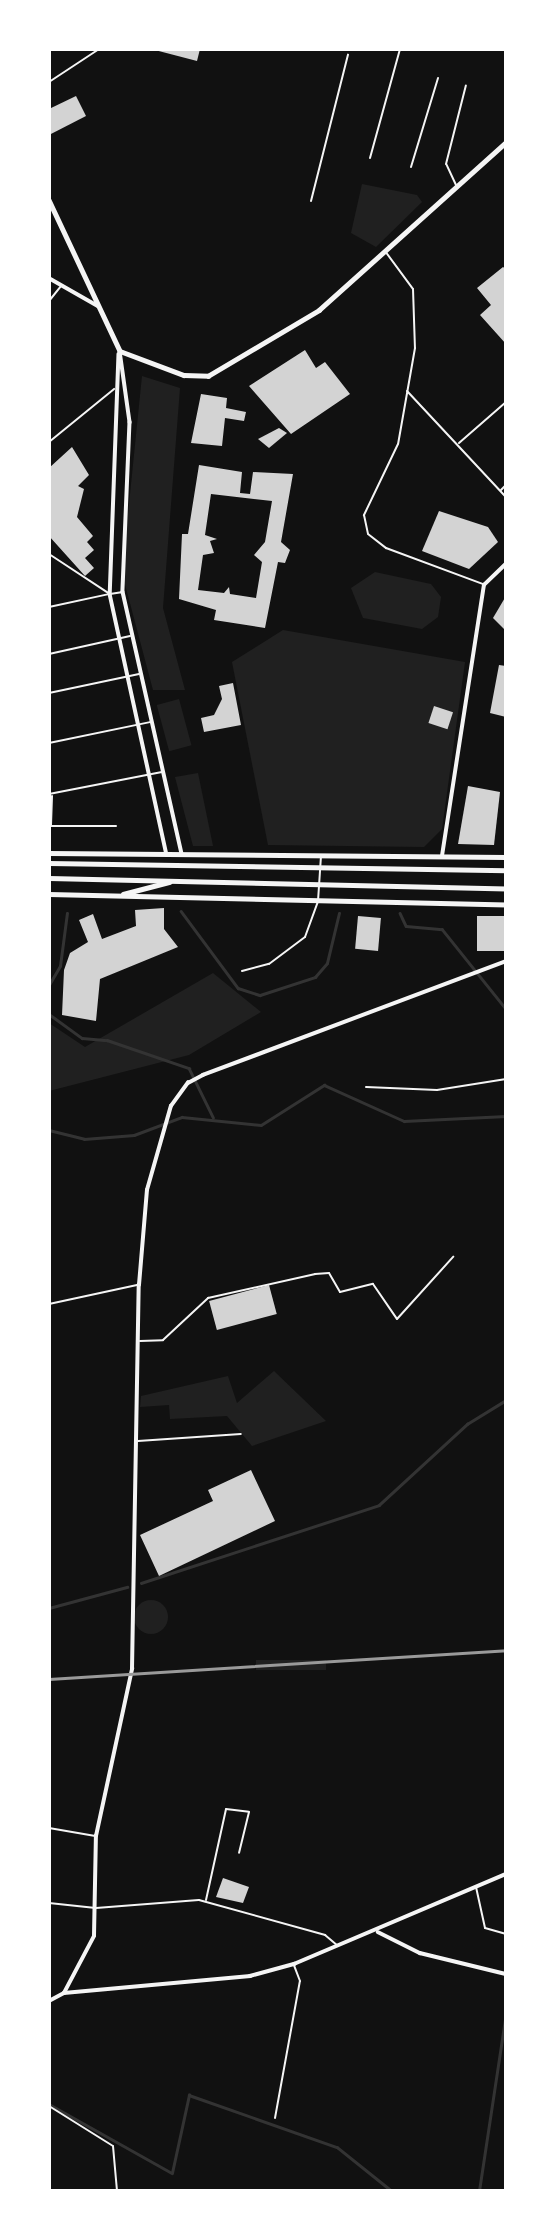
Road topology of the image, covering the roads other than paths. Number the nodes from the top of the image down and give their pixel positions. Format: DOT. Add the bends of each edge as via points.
graph roads {
  1 [pos="99,49"];
  2 [pos="400,49"];
  3 [pos="348,55"];
  4 [pos="438,78"];
  5 [pos="49,82"];
  6 [pos="466,85"];
  7 [pos="506,142"];
  8 [pos="370,158"];
  9 [pos="411,167"];
  10 [pos="456,186"];
  11 [pos="49,200"];
  12 [pos="311,201"];
  13 [pos="385,251"];
  14 [pos="49,278"];
  15 [pos="61,285"];
  16 [pos="49,301"];
  17 [pos="98,306"];
  18 [pos="120,351"];
  19 [pos="114,388"];
  20 [pos="407,390"];
  21 [pos="506,402"];
  22 [pos="49,442"];
  23 [pos="459,444"];
  24 [pos="506,485"];
  25 [pos="500,491"];
  26 [pos="506,497"];
  27 [pos="49,554"];
  28 [pos="506,564"];
  29 [pos="484,585"];
  30 [pos="123,592"];
  31 [pos="110,594"];
  32 [pos="49,607"];
  33 [pos="131,636"];
  34 [pos="118,638"];
  35 [pos="49,654"];
  36 [pos="140,674"];
  37 [pos="127,676"];
  38 [pos="49,693"];
  39 [pos="151,722"];
  40 [pos="138,726"];
  41 [pos="49,743"];
  42 [pos="163,772"];
  43 [pos="149,774"];
  44 [pos="50,795"];
  45 [pos="50,825"];
  46 [pos="116,826"];
  47 [pos="49,853"];
  48 [pos="167,855"];
  49 [pos="321,855"];
  50 [pos="182,856"];
  51 [pos="442,856"];
  52 [pos="506,857"];
  53 [pos="49,863"];
  54 [pos="320,867"];
  55 [pos="506,870"];
  56 [pos="49,878"];
  57 [pos="175,880"];
  58 [pos="319,886"];
  59 [pos="506,888"];
  60 [pos="49,894"];
  61 [pos="116,895"];
  62 [pos="318,901"];
  63 [pos="506,904"];
  64 [pos="506,961"];
  65 [pos="242,971"];
  66 [pos="506,1079"];
  67 [pos="366,1087"];
  68 [pos="453,1257"];
  69 [pos="139,1285"];
  70 [pos="49,1304"];
  71 [pos="140,1340"];
  72 [pos="241,1434"];
  73 [pos="138,1441"];
  74 [pos="49,1828"];
  75 [pos="96,1836"];
  76 [pos="239,1853"];
  77 [pos="506,1874"];
  78 [pos="476,1887"];
  79 [pos="205,1902"];
  80 [pos="49,1903"];
  81 [pos="96,1908"];
  82 [pos="378,1932"];
  83 [pos="506,1934"];
  84 [pos="338,1946"];
  85 [pos="294,1964"];
  86 [pos="506,1974"];
  87 [pos="64,1993"];
  88 [pos="49,2001"];
  89 [pos="49,2106"];
  90 [pos="275,2118"];
  91 [pos="117,2191"];
  1 -- 5 [label="lane"];
  2 -- 8 [label="lane"];
  3 -- 12 [label="lane"];
  4 -- 9 [label="lane"];
  6 -- 10 [label="lane" via="446,164"];
  7 -- 10 [label="street"];
  10 -- 13 [label="street"];
  11 -- 17 [label="street"];
  13 -- 18 [label="street" via="319,310 208,376 184,375"];
  13 -- 20 [label="lane" via="413,289 416,337"];
  14 -- 15 [label="street"];
  15 -- 16 [label="lane"];
  15 -- 17 [label="street"];
  17 -- 18 [label="street"];
  18 -- 19 [label="street"];
  18 -- 30 [label="street" via="130,422"];
  19 -- 22 [label="lane"];
  19 -- 31 [label="street" via="118,458"];
  20 -- 23 [label="lane"];
  20 -- 29 [label="lane" via="398,444 364,515 368,534 386,548"];
  21 -- 23 [label="lane"];
  23 -- 25 [label="lane"];
  24 -- 25 [label="lane"];
  25 -- 26 [label="lane"];
  27 -- 31 [label="lane"];
  28 -- 29 [label="street"];
  29 -- 51 [label="street"];
  30 -- 31 [label="lane"];
  30 -- 33 [label="street"];
  31 -- 32 [label="lane"];
  31 -- 34 [label="street"];
  33 -- 34 [label="lane"];
  33 -- 36 [label="street"];
  34 -- 35 [label="lane"];
  34 -- 37 [label="street"];
  36 -- 37 [label="lane"];
  36 -- 39 [label="street"];
  37 -- 38 [label="lane"];
  37 -- 40 [label="street"];
  39 -- 40 [label="lane"];
  39 -- 42 [label="street"];
  40 -- 41 [label="lane"];
  40 -- 43 [label="street"];
  42 -- 43 [label="lane"];
  42 -- 50 [label="street"];
  43 -- 44 [label="lane"];
  43 -- 48 [label="street"];
  44 -- 45 [label="lane"];
  45 -- 46 [label="lane"];
  47 -- 48 [label="street"];
  48 -- 50 [label="street"];
  49 -- 50 [label="street"];
  49 -- 51 [label="street"];
  49 -- 54 [label="lane"];
  51 -- 52 [label="street"];
  53 -- 54 [label="street"];
  54 -- 55 [label="street"];
  54 -- 58 [label="lane"];
  56 -- 57 [label="street"];
  57 -- 58 [label="street"];
  57 -- 61 [label="street"];
  58 -- 59 [label="street"];
  58 -- 62 [label="lane"];
  60 -- 61 [label="street"];
  61 -- 62 [label="street"];
  62 -- 63 [label="street"];
  62 -- 65 [label="lane" via="295,949"];
  64 -- 69 [label="street" via="188,1083 167,1114 147,1190"];
  66 -- 67 [label="lane" via="437,1090"];
  68 -- 71 [label="lane" via="397,1320 373,1284 340,1292 329,1273 315,1274 208,1298 163,1340"];
  69 -- 70 [label="lane"];
  69 -- 71 [label="street"];
  71 -- 73 [label="street"];
  72 -- 73 [label="lane"];
  73 -- 75 [label="street" via="132,1669"];
  74 -- 75 [label="lane"];
  75 -- 81 [label="street"];
  76 -- 79 [label="lane" via="248,1812 226,1809"];
  77 -- 78 [label="street"];
  78 -- 82 [label="street"];
  78 -- 83 [label="lane" via="485,1928"];
  79 -- 81 [label="lane" via="166,1898"];
  79 -- 84 [label="lane" via="227,1913 325,1935"];
  80 -- 81 [label="lane"];
  81 -- 87 [label="street" via="91,1946"];
  82 -- 84 [label="street"];
  82 -- 86 [label="street" via="420,1953"];
  84 -- 85 [label="street"];
  85 -- 87 [label="street" via="250,1976"];
  85 -- 90 [label="lane" via="300,1981"];
  87 -- 88 [label="street"];
  89 -- 91 [label="lane" via="113,2146"];
}
